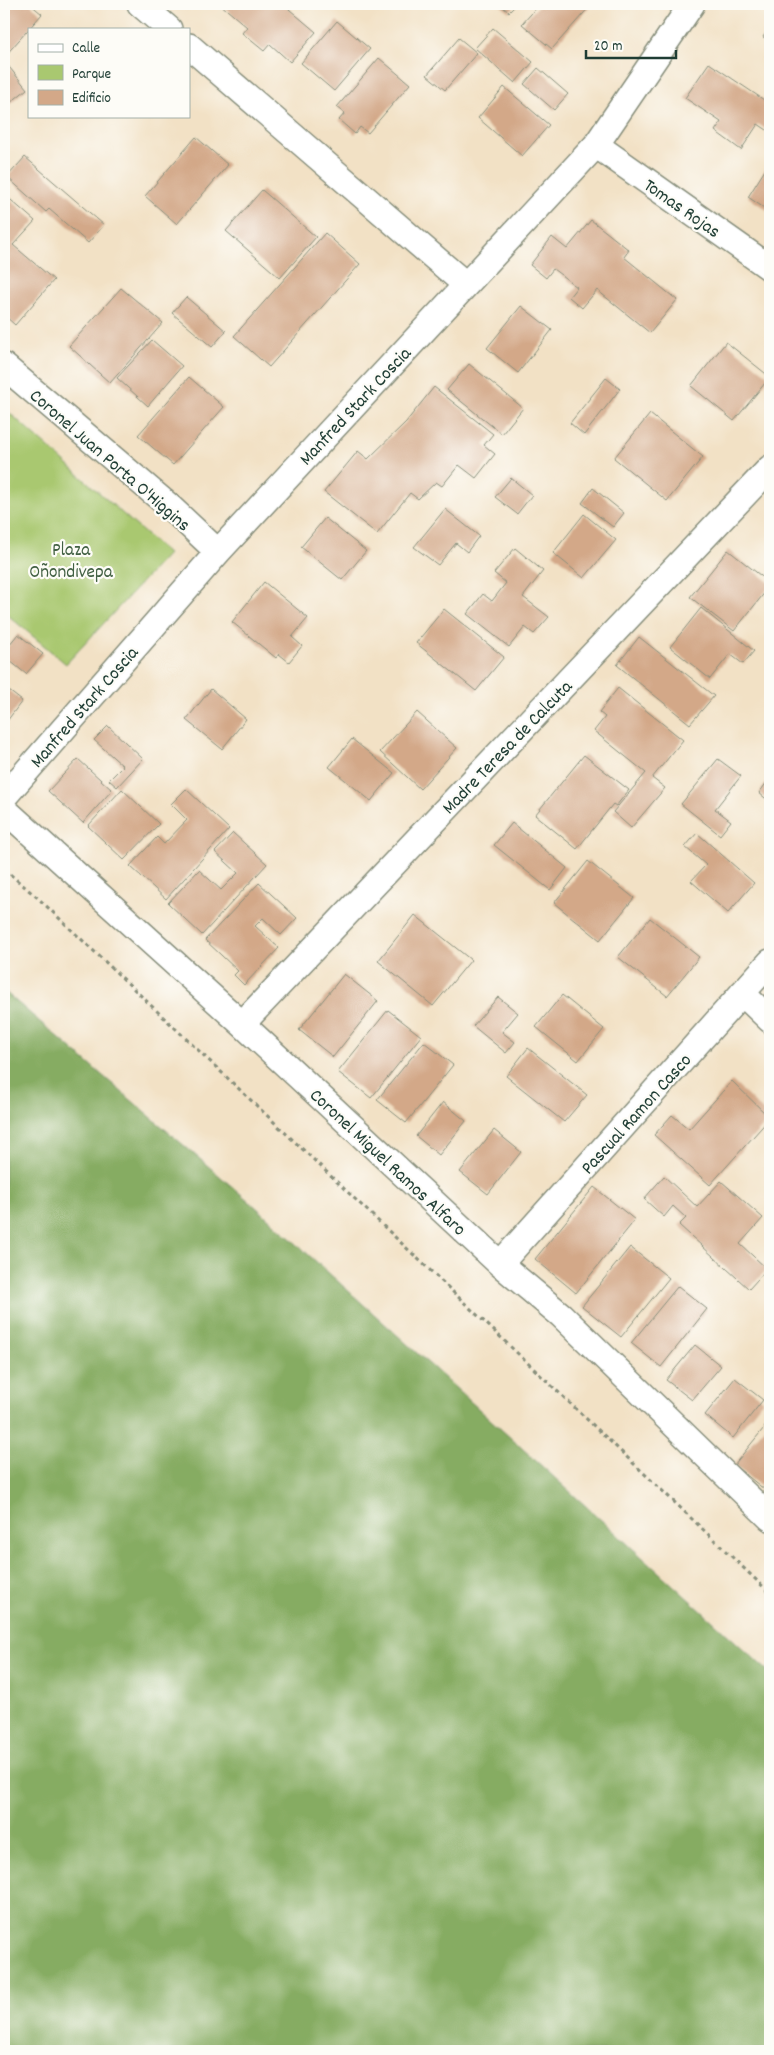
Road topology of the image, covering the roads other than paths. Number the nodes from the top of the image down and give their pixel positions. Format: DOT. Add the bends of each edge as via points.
graph roads {
  1 [pos="140,4"];
  2 [pos="692,4"];
  3 [pos="168,28"];
  4 [pos="190,47"];
  5 [pos="596,145"];
  6 [pos="770,268"];
  7 [pos="465,284"];
  8 [pos="4,366"];
  9 [pos="770,468"];
  10 [pos="218,552"];
  11 [pos="4,797"];
  12 [pos="4,808"];
  13 [pos="770,962"];
  14 [pos="742,993"];
  15 [pos="770,1020"];
  16 [pos="242,1024"];
  17 [pos="500,1264"];
  18 [pos="770,1518"];
  1 -- 3 [label="street"];
  2 -- 5 [label="street, Manfred Stark Coscia"];
  4 -- 7 [label="street"];
  5 -- 6 [label="street, Tomas Rojas"];
  5 -- 7 [label="street, Manfred Stark Coscia"];
  7 -- 10 [label="street, Manfred Stark Coscia"];
  8 -- 10 [label="street, Coronel Juan Porta O'Higgins" via="169,506"];
  9 -- 16 [label="street, Madre Teresa de Calcuta"];
  10 -- 11 [label="street, Manfred Stark Coscia"];
  12 -- 16 [label="street, Coronel Miguel Ramos Alfaro"];
  13 -- 14 [label="street, Pascual Ramon Casco"];
  14 -- 15 [label="street"];
  14 -- 17 [label="street, Pascual Ramon Casco"];
  16 -- 17 [label="street, Coronel Miguel Ramos Alfaro"];
  17 -- 18 [label="street, Coronel Miguel Ramos Alfaro" via="561,1315"];
}
